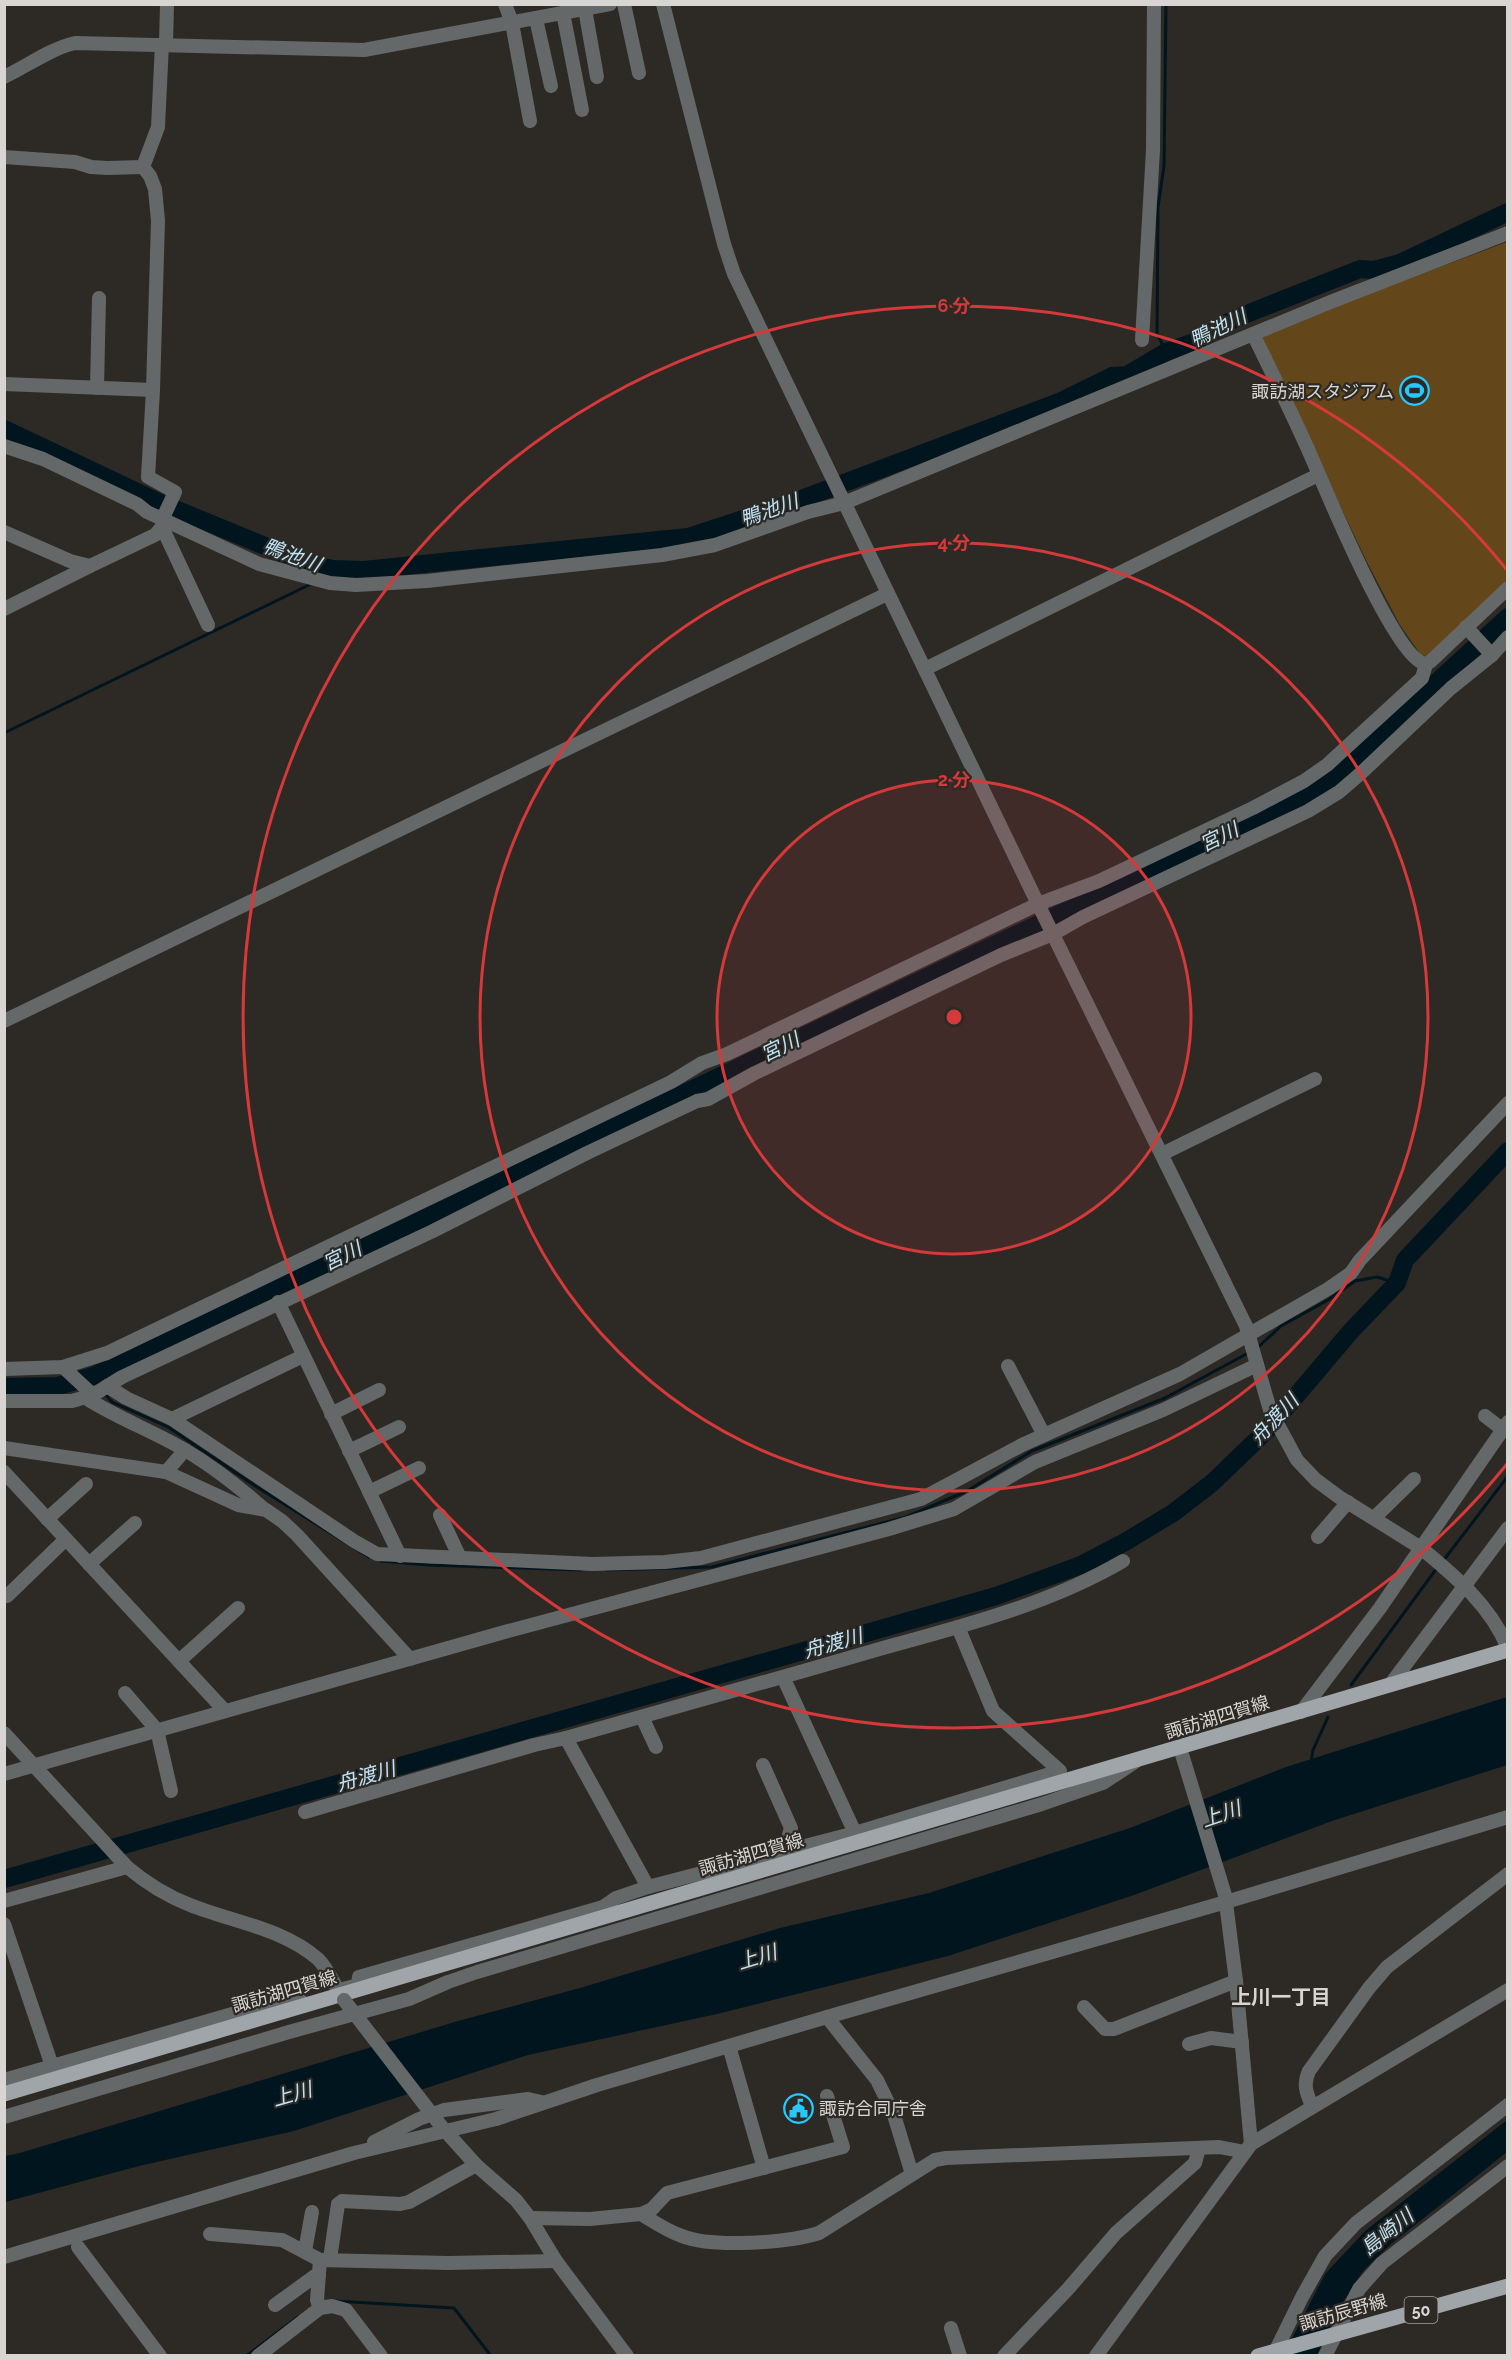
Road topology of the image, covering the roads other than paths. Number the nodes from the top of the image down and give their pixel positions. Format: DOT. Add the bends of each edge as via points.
graph roads {
  1 [pos="167,4"];
  2 [pos="505,4"];
  3 [pos="610,4"];
  4 [pos="624,4"];
  5 [pos="663,4"];
  6 [pos="1154,4"];
  7 [pos="585,9"];
  8 [pos="558,11"];
  9 [pos="536,19"];
  10 [pos="512,23"];
  11 [pos="164,44"];
  12 [pos="639,73"];
  13 [pos="597,77"];
  14 [pos="4,78"];
  15 [pos="551,86"];
  16 [pos="582,110"];
  17 [pos="530,121"];
  18 [pos="4,157"];
  19 [pos="143,167"];
  20 [pos="1508,233"];
  21 [pos="99,298"];
  22 [pos="1254,334"];
  23 [pos="1142,340"];
  24 [pos="4,384"];
  25 [pos="97,388"];
  26 [pos="153,390"];
  27 [pos="4,446"];
  28 [pos="1318,475"];
  29 [pos="843,501"];
  30 [pos="162,523"];
  31 [pos="4,532"];
  32 [pos="90,566"];
  33 [pos="1508,588"];
  34 [pos="887,594"];
  35 [pos="4,609"];
  36 [pos="208,625"];
  37 [pos="1469,630"];
  38 [pos="1508,637"];
  39 [pos="1491,653"];
  40 [pos="1426,664"];
  41 [pos="925,669"];
  42 [pos="1039,907"];
  43 [pos="1052,932"];
  44 [pos="4,1021"];
  45 [pos="1315,1079"];
  46 [pos="1508,1103"];
  47 [pos="1162,1154"];
  48 [pos="278,1302"];
  49 [pos="1250,1335"];
  50 [pos="303,1356"];
  51 [pos="1257,1365"];
  52 [pos="1008,1366"];
  53 [pos="4,1369"];
  54 [pos="65,1370"];
  55 [pos="107,1386"];
  56 [pos="379,1390"];
  57 [pos="89,1395"];
  58 [pos="4,1401"];
  59 [pos="331,1414"];
  60 [pos="1485,1416"];
  61 [pos="172,1419"];
  62 [pos="1505,1425"];
  63 [pos="399,1427"];
  64 [pos="1044,1435"];
  65 [pos="4,1448"];
  66 [pos="185,1450"];
  67 [pos="349,1451"];
  68 [pos="419,1468"];
  69 [pos="4,1472"];
  70 [pos="166,1472"];
  71 [pos="1414,1479"];
  72 [pos="86,1484"];
  73 [pos="369,1491"];
  74 [pos="1348,1502"];
  75 [pos="266,1510"];
  76 [pos="440,1515"];
  77 [pos="1374,1518"];
  78 [pos="47,1519"];
  79 [pos="135,1523"];
  80 [pos="1508,1528"];
  81 [pos="1318,1537"];
  82 [pos="66,1539"];
  83 [pos="1421,1548"];
  84 [pos="400,1556"];
  85 [pos="460,1558"];
  86 [pos="1124,1561"];
  87 [pos="89,1564"];
  88 [pos="1464,1586"];
  89 [pos="7,1596"];
  90 [pos="238,1608"];
  91 [pos="958,1627"];
  92 [pos="1508,1650"];
  93 [pos="410,1659"];
  94 [pos="179,1661"];
  95 [pos="783,1677"];
  96 [pos="1390,1685"];
  97 [pos="125,1693"];
  98 [pos="225,1711"];
  99 [pos="1301,1712"];
  100 [pos="642,1717"];
  101 [pos="157,1730"];
  102 [pos="4,1733"];
  103 [pos="566,1738"];
  104 [pos="656,1747"];
  105 [pos="1181,1751"];
  106 [pos="1135,1762"];
  107 [pos="763,1765"];
  108 [pos="34,1766"];
  109 [pos="4,1774"];
  110 [pos="171,1791"];
  111 [pos="305,1812"];
  112 [pos="1508,1817"];
  113 [pos="855,1833"];
  114 [pos="793,1849"];
  115 [pos="125,1864"];
  116 [pos="1508,1874"];
  117 [pos="648,1887"];
  118 [pos="1225,1899"];
  119 [pos="4,1901"];
  120 [pos="4,1923"];
  121 [pos="1236,1981"];
  122 [pos="1508,1990"];
  123 [pos="1211,1991"];
  124 [pos="341,1995"];
  125 [pos="315,2003"];
  126 [pos="1214,2006"];
  127 [pos="1084,2007"];
  128 [pos="827,2017"];
  129 [pos="1242,2042"];
  130 [pos="1189,2044"];
  131 [pos="729,2046"];
  132 [pos="52,2066"];
  133 [pos="4,2080"];
  134 [pos="4,2094"];
  135 [pos="826,2096"];
  136 [pos="543,2103"];
  137 [pos="1508,2105"];
  138 [pos="1312,2106"];
  139 [pos="4,2117"];
  140 [pos="443,2129"];
  141 [pos="1199,2148"];
  142 [pos="1248,2148"];
  143 [pos="354,2153"];
  144 [pos="476,2165"];
  145 [pos="1508,2166"];
  146 [pos="764,2168"];
  147 [pos="912,2174"];
  148 [pos="312,2212"];
  149 [pos="641,2214"];
  150 [pos="530,2218"];
  151 [pos="210,2234"];
  152 [pos="78,2247"];
  153 [pos="304,2251"];
  154 [pos="4,2257"];
  155 [pos="325,2259"];
  156 [pos="556,2261"];
  157 [pos="319,2276"];
  158 [pos="1508,2286"];
  159 [pos="275,2305"];
  160 [pos="320,2308"];
  161 [pos="951,2328"];
  162 [pos="1332,2336"];
  163 [pos="1276,2352"];
  164 [pos="160,2355"];
  165 [pos="258,2355"];
  166 [pos="381,2355"];
  167 [pos="627,2355"];
  168 [pos="960,2355"];
  169 [pos="1004,2355"];
  170 [pos="1096,2355"];
  171 [pos="1258,2355"];
  172 [pos="1325,2355"];
  1 -- 11 [label="street"];
  2 -- 10 [label="street"];
  3 -- 7 [label="street"];
  4 -- 12 [label="street"];
  5 -- 29 [label="street" via="734,274"];
  6 -- 23 [label="street" via="1153,150"];
  7 -- 8 [label="street"];
  7 -- 13 [label="street"];
  8 -- 9 [label="street"];
  8 -- 16 [label="street"];
  9 -- 10 [label="street"];
  9 -- 15 [label="street"];
  10 -- 11 [label="street" via="364,50"];
  10 -- 17 [label="street"];
  11 -- 14 [label="street" via="60,46"];
  11 -- 19 [label="street" via="158,127"];
  18 -- 19 [label="street" via="75,162 91,167"];
  19 -- 26 [label="street" via="155,189 158,221"];
  20 -- 22 [label="street"];
  21 -- 25 [label="street"];
  22 -- 28 [label="street"];
  22 -- 29 [label="street"];
  24 -- 25 [label="street"];
  25 -- 26 [label="street"];
  26 -- 30 [label="street" via="148,477 175,492"];
  27 -- 30 [label="street" via="54,464 137,504"];
  28 -- 40 [label="street" via="1390,624 1416,660"];
  28 -- 41 [label="street"];
  29 -- 30 [label="street" via="715,545 662,555 376,584 330,583 297,576"];
  29 -- 34 [label="street"];
  30 -- 32 [label="street" via="155,536"];
  30 -- 36 [label="street"];
  31 -- 32 [label="street"];
  32 -- 35 [label="street"];
  33 -- 37 [label="street"];
  34 -- 41 [label="street"];
  34 -- 44 [label="street"];
  37 -- 39 [label="street"];
  37 -- 40 [label="street"];
  38 -- 39 [label="street"];
  39 -- 43 [label="street" via="1340,792 1280,825"];
  40 -- 42 [label="street" via="1422,678 1340,754 1304,781"];
  41 -- 42 [label="street"];
  42 -- 43 [label="street"];
  42 -- 54 [label="street" via="702,1063 671,1082"];
  43 -- 47 [label="street"];
  43 -- 48 [label="street"];
  45 -- 47 [label="street"];
  46 -- 49 [label="street" via="1351,1273"];
  47 -- 49 [label="street"];
  48 -- 50 [label="street"];
  48 -- 55 [label="street"];
  49 -- 51 [label="street"];
  49 -- 64 [label="street" via="1145,1391"];
  50 -- 59 [label="street"];
  50 -- 61 [label="street"];
  51 -- 74 [label="street" via="1270,1410 1296,1460"];
  51 -- 93 [label="street" via="1163,1410 1035,1462 954,1509"];
  52 -- 64 [label="street"];
  53 -- 54 [label="street"];
  54 -- 57 [label="street"];
  55 -- 57 [label="street"];
  55 -- 61 [label="street"];
  56 -- 59 [label="street"];
  57 -- 58 [label="street" via="72,1401"];
  57 -- 66 [label="street" via="105,1411"];
  59 -- 67 [label="street"];
  60 -- 62 [label="street"];
  61 -- 84 [label="street" via="354,1541 377,1554"];
  62 -- 83 [label="street"];
  63 -- 67 [label="street"];
  64 -- 85 [label="street" via="896,1508 701,1558 593,1563"];
  65 -- 70 [label="street"];
  66 -- 70 [label="street"];
  66 -- 75 [label="street" via="230,1479"];
  67 -- 73 [label="street"];
  68 -- 73 [label="street"];
  69 -- 78 [label="street"];
  70 -- 75 [label="street" via="238,1505"];
  71 -- 77 [label="street"];
  72 -- 78 [label="street"];
  73 -- 84 [label="street"];
  74 -- 77 [label="street"];
  74 -- 81 [label="street"];
  75 -- 93 [label="street" via="297,1535"];
  76 -- 85 [label="street"];
  77 -- 83 [label="street"];
  78 -- 82 [label="street"];
  79 -- 87 [label="street"];
  80 -- 88 [label="street"];
  82 -- 87 [label="street"];
  82 -- 89 [label="street"];
  83 -- 88 [label="street"];
  83 -- 99 [label="street"];
  84 -- 85 [label="street"];
  86 -- 91 [label="street" via="1048,1596"];
  87 -- 94 [label="street"];
  88 -- 92 [label="street" via="1488,1614"];
  88 -- 96 [label="street"];
  90 -- 94 [label="street"];
  91 -- 95 [label="street"];
  91 -- 113 [label="street" via="993,1711 1059,1771"];
  92 -- 96 [label="main road, 諏訪湖四賀線"];
  93 -- 98 [label="street"];
  94 -- 98 [label="street"];
  95 -- 100 [label="street"];
  95 -- 113 [label="street"];
  96 -- 99 [label="main road, 諏訪湖四賀線"];
  97 -- 101 [label="street"];
  98 -- 101 [label="street"];
  99 -- 105 [label="main road, 諏訪湖四賀線"];
  100 -- 103 [label="street"];
  100 -- 104 [label="street"];
  101 -- 108 [label="street"];
  101 -- 110 [label="street"];
  102 -- 108 [label="street"];
  103 -- 111 [label="street"];
  103 -- 117 [label="street"];
  105 -- 106 [label="main road, 諏訪湖四賀線"];
  105 -- 118 [label="street"];
  106 -- 124 [label="main road, 諏訪湖四賀線"];
  106 -- 139 [label="street" via="1103,1783 1052,1801 488,1969 409,1999"];
  107 -- 114 [label="street" via="791,1828"];
  108 -- 109 [label="street"];
  108 -- 115 [label="street"];
  112 -- 118 [label="street"];
  113 -- 114 [label="street"];
  114 -- 117 [label="street"];
  115 -- 119 [label="street"];
  115 -- 124 [label="street" via="142,1880 191,1906 262,1928 303,1948 320,1961"];
  116 -- 138 [label="street" via="1387,1967 1369,1988 1309,2070 1305,2080"];
  117 -- 124 [label="street" via="603,1907 359,1977 358,1985"];
  118 -- 121 [label="street"];
  118 -- 128 [label="street"];
  120 -- 132 [label="street"];
  121 -- 123 [label="street"];
  121 -- 129 [label="street"];
  122 -- 138 [label="street"];
  123 -- 126 [label="street"];
  123 -- 127 [label="street" via="1114,2030 1105,2029"];
  124 -- 125 [label="main road, 諏訪湖四賀線"];
  124 -- 140 [label="street, bridge"];
  125 -- 132 [label="street" via="260,2006"];
  125 -- 134 [label="main road, 諏訪湖四賀線"];
  128 -- 131 [label="street"];
  128 -- 147 [label="street" via="877,2079 894,2115"];
  129 -- 130 [label="street" via="1211,2038"];
  129 -- 142 [label="street"];
  131 -- 136 [label="street"];
  131 -- 146 [label="street"];
  132 -- 133 [label="street"];
  135 -- 146 [label="street" via="843,2147"];
  136 -- 140 [label="street" via="496,2119"];
  136 -- 143 [label="street" via="528,2098 444,2110 418,2119"];
  137 -- 163 [label="street" via="1356,2223 1321,2263"];
  138 -- 142 [label="street"];
  140 -- 143 [label="street"];
  140 -- 144 [label="street"];
  141 -- 142 [label="street"];
  141 -- 147 [label="street" via="946,2158"];
  141 -- 169 [label="street" via="1195,2163 1116,2233"];
  142 -- 170 [label="street"];
  143 -- 154 [label="street"];
  144 -- 150 [label="street" via="516,2200"];
  144 -- 155 [label="street" via="409,2202 342,2201"];
  145 -- 162 [label="street" via="1382,2263 1359,2289"];
  146 -- 149 [label="street" via="667,2193"];
  147 -- 149 [label="street" via="819,2233 802,2239 722,2243 684,2237"];
  148 -- 153 [label="street"];
  149 -- 150 [label="street" via="590,2219"];
  150 -- 156 [label="street"];
  151 -- 153 [label="street" via="282,2240"];
  152 -- 164 [label="street"];
  153 -- 155 [label="street"];
  155 -- 156 [label="street" via="420,2263"];
  155 -- 157 [label="street"];
  156 -- 167 [label="street"];
  157 -- 159 [label="street"];
  157 -- 160 [label="street"];
  158 -- 162 [label="main road, 諏訪辰野線 / 50"];
  160 -- 165 [label="street"];
  160 -- 166 [label="street" via="346,2310"];
  161 -- 168 [label="street"];
  162 -- 163 [label="main road, 諏訪辰野線 / 50"];
  162 -- 172 [label="street"];
  163 -- 171 [label="main road, 諏訪辰野線 / 50"];
}
